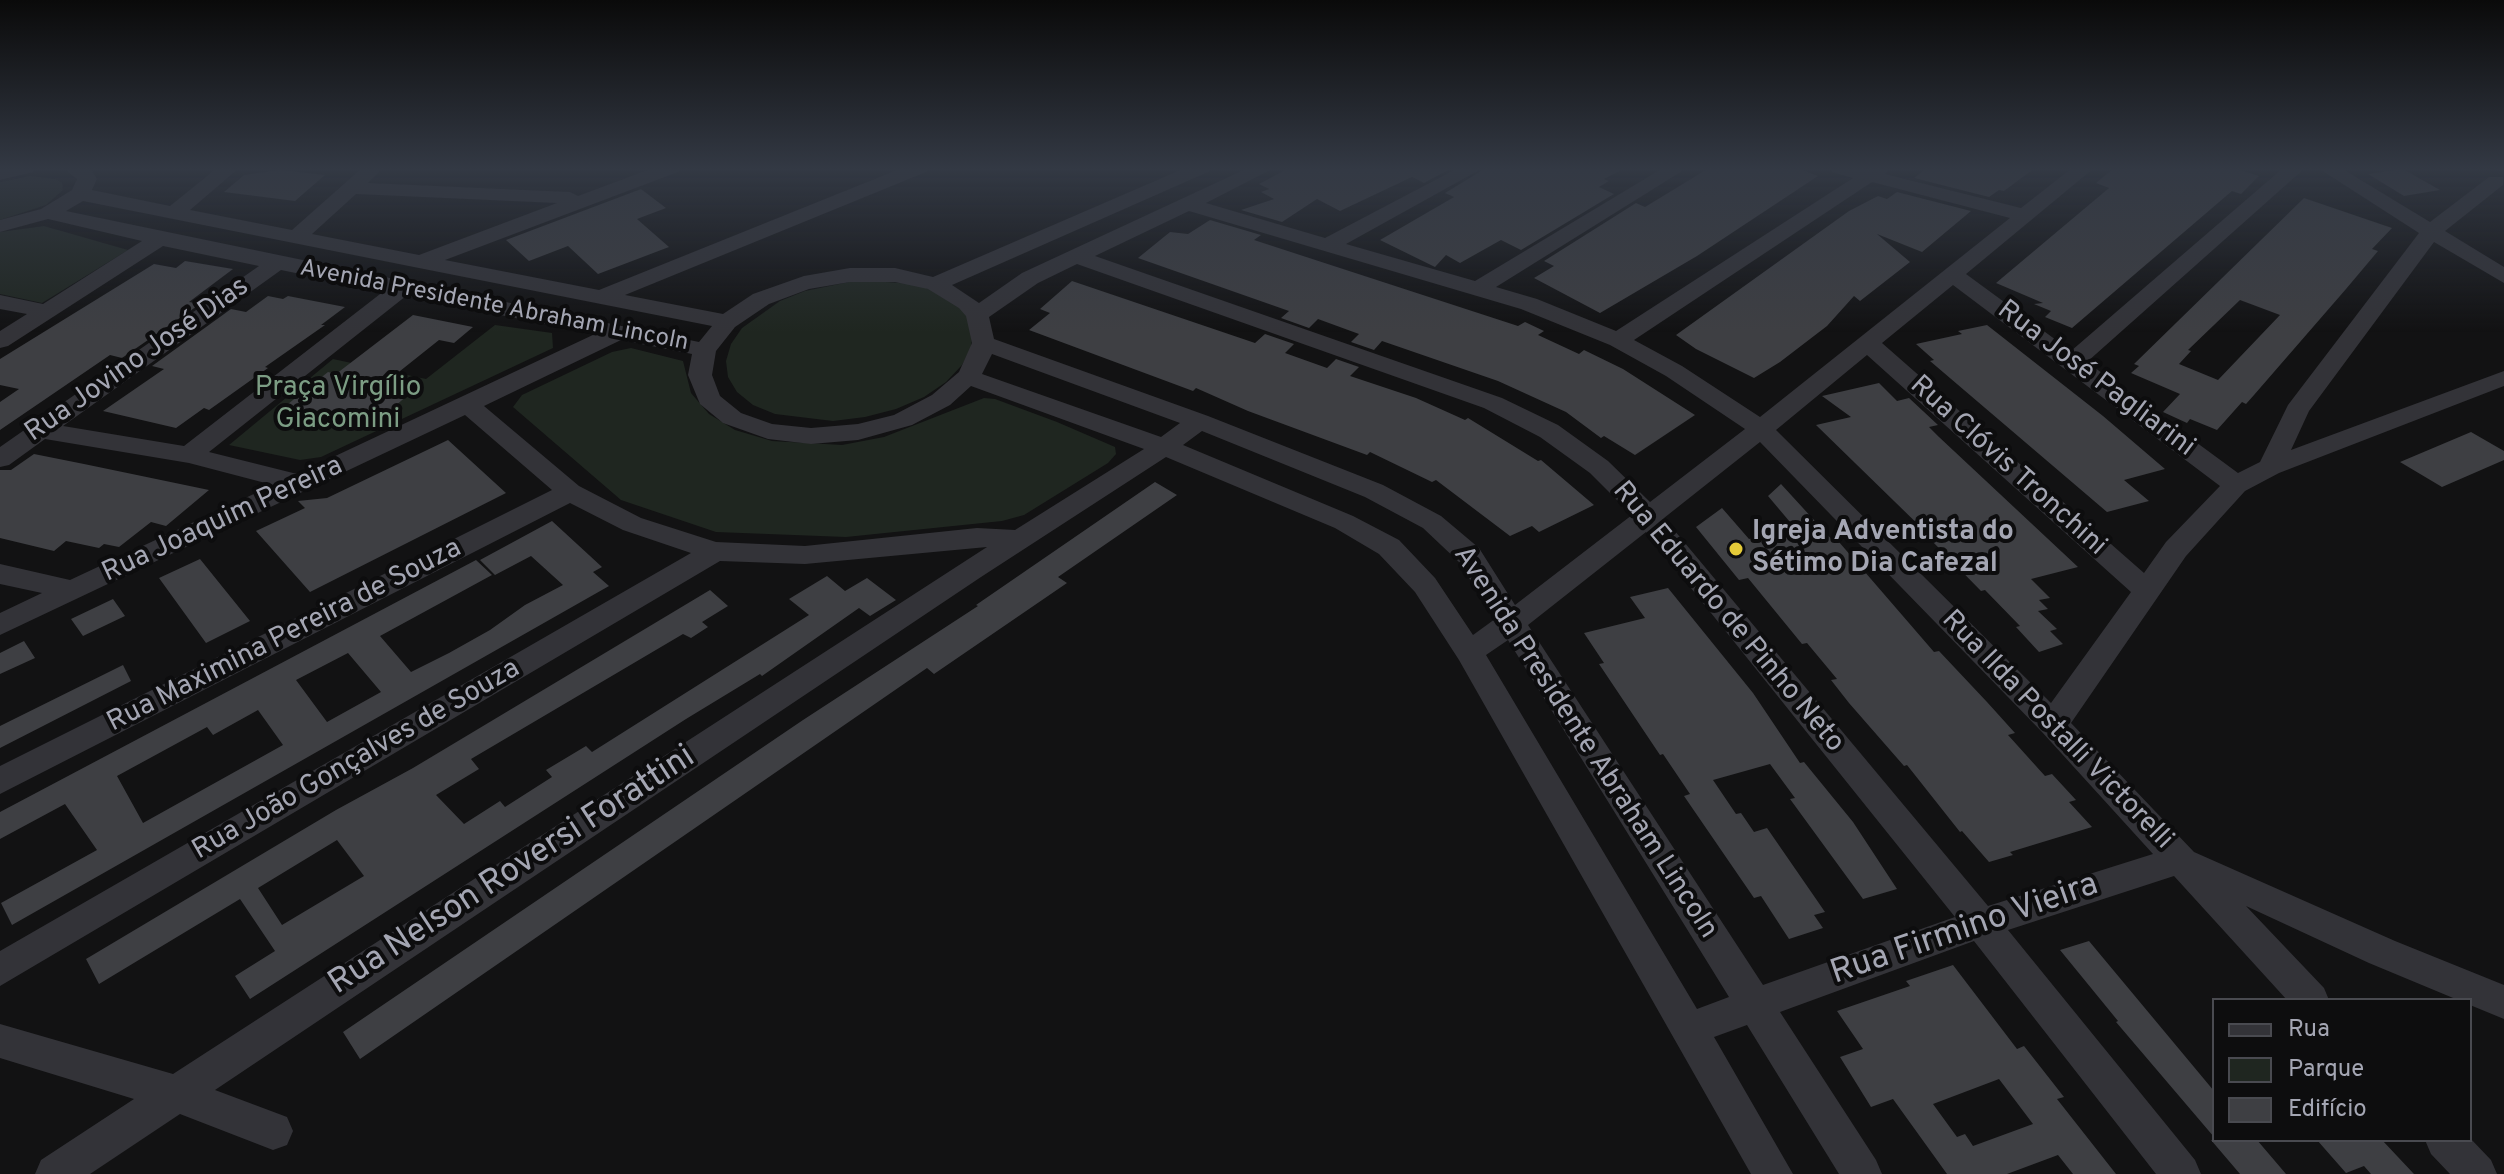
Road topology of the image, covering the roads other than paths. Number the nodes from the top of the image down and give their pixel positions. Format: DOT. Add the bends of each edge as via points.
graph roads {
  1 [pos="90,223"];
  2 [pos="223,223"];
  3 [pos="312,223"];
  4 [pos="522,223"];
  5 [pos="784,223"];
  6 [pos="1075,223"];
  7 [pos="1147,223"];
  8 [pos="1254,223"];
  9 [pos="1369,223"];
  10 [pos="1587,223"];
  11 [pos="1797,223"];
  12 [pos="2014,223"];
  13 [pos="2232,223"];
  14 [pos="2418,223"];
  15 [pos="2443,223"];
  16 [pos="2431,231"];
  17 [pos="296,237"];
  18 [pos="160,239"];
  19 [pos="1329,244"];
  20 [pos="1075,256"];
  21 [pos="277,263"];
  22 [pos="419,263"];
  23 [pos="1954,275"];
  24 [pos="2504,276"];
  25 [pos="935,284"];
  26 [pos="1480,288"];
  27 [pos="401,289"];
  28 [pos="601,297"];
  29 [pos="0,302"];
  30 [pos="47,311"];
  31 [pos="727,322"];
  32 [pos="981,329"];
  33 [pos="617,333"];
  34 [pos="1618,340"];
  35 [pos="0,341"];
  36 [pos="1869,344"];
  37 [pos="705,350"];
  38 [pos="2073,362"];
  39 [pos="968,377"];
  40 [pos="2504,378"];
  41 [pos="468,405"];
  42 [pos="1199,421"];
  43 [pos="1761,429"];
  44 [pos="40,430"];
  45 [pos="1164,447"];
  46 [pos="189,455"];
  47 [pos="0,459"];
  48 [pos="2270,467"];
  49 [pos="302,484"];
  50 [pos="2236,485"];
  51 [pos="570,492"];
  52 [pos="1647,515"];
  53 [pos="1019,539"];
  54 [pos="926,544"];
  55 [pos="715,551"];
  56 [pos="971,570"];
  57 [pos="0,574"];
  58 [pos="2146,590"];
  59 [pos="74,591"];
  60 [pos="1511,623"];
  61 [pos="0,625"];
  62 [pos="1469,652"];
  63 [pos="2053,724"];
  64 [pos="0,781"];
  65 [pos="2179,860"];
  66 [pos="1981,923"];
  67 [pos="0,970"];
  68 [pos="2309,998"];
  69 [pos="2504,1002"];
  70 [pos="1753,1003"];
  71 [pos="1688,1029"];
  72 [pos="0,1041"];
  73 [pos="177,1094"];
  74 [pos="273,1131"];
  75 [pos="2447,1142"];
  76 [pos="55,1174"];
  77 [pos="1773,1174"];
  78 [pos="1862,1174"];
  79 [pos="2181,1174"];
  80 [pos="2477,1174"];
  1 -- 18 [label="street, Avenida Presidente Abraham Lincoln"];
  2 -- 17 [label="street, Avenida Presidente Abraham Lincoln"];
  3 -- 17 [label="street"];
  4 -- 22 [label="street"];
  5 -- 28 [label="street"];
  6 -- 25 [label="street"];
  7 -- 20 [label="street"];
  8 -- 19 [label="street, Rua Ilda Postalli Victorelli"];
  9 -- 19 [label="street"];
  10 -- 26 [label="street"];
  11 -- 34 [label="street"];
  12 -- 23 [label="street"];
  13 -- 38 [label="street"];
  14 -- 16 [label="street"];
  15 -- 16 [label="street"];
  16 -- 24 [label="street"];
  16 -- 48 [label="street" via="2297,410"];
  17 -- 22 [label="street, Avenida Presidente Abraham Lincoln"];
  18 -- 21 [label="street, Avenida Presidente Abraham Lincoln"];
  18 -- 30 [label="street"];
  19 -- 26 [label="street, Rua Ilda Postalli Victorelli"];
  20 -- 32 [label="street" via="1030,278"];
  20 -- 52 [label="street, Rua Eduardo de Pinho Neto" via="1493,403 1549,431 1599,467"];
  21 -- 27 [label="street, Avenida Presidente Abraham Lincoln"];
  21 -- 44 [label="street, Rua Jovino José Dias"];
  22 -- 28 [label="street, Avenida Presidente Abraham Lincoln"];
  23 -- 36 [label="street"];
  23 -- 38 [label="street, Rua José Pagliarini"];
  25 -- 31 [label="street" via="895,275 819,280 761,299"];
  25 -- 32 [label="street" via="953,292"];
  26 -- 34 [label="street, Rua Ilda Postalli Victorelli"];
  27 -- 33 [label="street, Avenida Presidente Abraham Lincoln"];
  27 -- 46 [label="street"];
  28 -- 31 [label="street, Avenida Presidente Abraham Lincoln"];
  29 -- 30 [label="street"];
  30 -- 35 [label="street"];
  31 -- 37 [label="street"];
  32 -- 39 [label="street" via="979,360"];
  32 -- 42 [label="street, Avenida Presidente Abraham Lincoln"];
  33 -- 37 [label="street, Avenida Presidente Abraham Lincoln"];
  33 -- 41 [label="street, Rua Joaquim Pereira"];
  34 -- 43 [label="street, Rua Ilda Postalli Victorelli"];
  36 -- 43 [label="street"];
  36 -- 58 [label="street, Rua Clóvis Tronchini"];
  37 -- 39 [label="street" via="700,375 709,399 732,418 768,431 811,436 858,432 903,420 941,400"];
  38 -- 50 [label="street, Rua José Pagliarini"];
  39 -- 45 [label="street, Avenida Presidente Abraham Lincoln"];
  40 -- 48 [label="street"];
  41 -- 49 [label="street, Rua Joaquim Pereira"];
  41 -- 51 [label="street"];
  42 -- 45 [label="street, Rua Nelson Roversi Forattini"];
  42 -- 60 [label="street, Avenida Presidente Abraham Lincoln" via="1374,491 1432,522 1469,555"];
  43 -- 52 [label="street"];
  43 -- 63 [label="street, Rua Ilda Postalli Victorelli"];
  44 -- 46 [label="street"];
  44 -- 47 [label="street, Rua Jovino José Dias"];
  45 -- 53 [label="street, Rua Nelson Roversi Forattini"];
  45 -- 62 [label="street, Avenida Presidente Abraham Lincoln" via="1344,522 1389,547 1425,585"];
  46 -- 49 [label="street"];
  48 -- 50 [label="street"];
  49 -- 59 [label="street, Rua Joaquim Pereira"];
  50 -- 58 [label="street"];
  51 -- 55 [label="street" via="632,524"];
  51 -- 64 [label="street, Rua Maximina Pereira de Souza"];
  52 -- 60 [label="street"];
  52 -- 66 [label="street, Rua Eduardo de Pinho Neto"];
  53 -- 54 [label="street" via="977,537"];
  53 -- 56 [label="street, Rua Nelson Roversi Forattini"];
  54 -- 55 [label="street" via="805,555"];
  54 -- 56 [label="street" via="960,554"];
  55 -- 67 [label="street, Rua João Gonçalves de Souza"];
  56 -- 73 [label="street, Rua Nelson Roversi Forattini"];
  57 -- 59 [label="street"];
  58 -- 63 [label="street"];
  59 -- 61 [label="street, Rua Joaquim Pereira"];
  60 -- 62 [label="street"];
  60 -- 70 [label="street, Avenida Presidente Abraham Lincoln"];
  62 -- 71 [label="street, Avenida Presidente Abraham Lincoln"];
  63 -- 65 [label="street, Rua Ilda Postalli Victorelli"];
  65 -- 66 [label="street, Rua Firmino Vieira"];
  65 -- 68 [label="street, Rua Ilda Postalli Victorelli"];
  65 -- 69 [label="street"];
  66 -- 70 [label="street, Rua Firmino Vieira"];
  66 -- 79 [label="street, Rua Eduardo de Pinho Neto"];
  70 -- 71 [label="street, Rua Firmino Vieira"];
  70 -- 78 [label="street, Avenida Presidente Abraham Lincoln"];
  71 -- 77 [label="street, Avenida Presidente Abraham Lincoln"];
  72 -- 73 [label="street"];
  73 -- 74 [label="street"];
  73 -- 76 [label="street, Rua Nelson Roversi Forattini"];
  75 -- 80 [label="street"];
}
